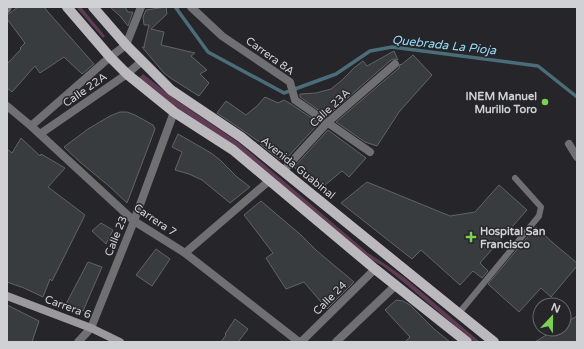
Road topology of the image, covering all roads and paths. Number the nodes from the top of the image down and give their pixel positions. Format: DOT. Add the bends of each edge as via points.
graph roads {
  1 [pos="67,7"];
  2 [pos="93,7"];
  3 [pos="141,7"];
  4 [pos="192,8"];
  5 [pos="126,45"];
  6 [pos="110,57"];
  7 [pos="142,61"];
  8 [pos="395,64"];
  9 [pos="127,74"];
  10 [pos="7,106"];
  11 [pos="174,112"];
  12 [pos="328,123"];
  13 [pos="31,126"];
  14 [pos="40,134"];
  15 [pos="570,144"];
  16 [pos="370,152"];
  17 [pos="577,157"];
  18 [pos="283,171"];
  19 [pos="515,178"];
  20 [pos="270,180"];
  21 [pos="134,221"];
  22 [pos="185,253"];
  23 [pos="375,269"];
  24 [pos="396,285"];
  25 [pos="7,296"];
  26 [pos="459,313"];
  27 [pos="91,328"];
  28 [pos="78,342"];
  29 [pos="120,342"];
  30 [pos="300,342"];
  31 [pos="336,342"];
  32 [pos="467,342"];
  33 [pos="494,342"];
  1 -- 6 [label="main road"];
  2 -- 5 [label="main road, Avenida Guabinal"];
  3 -- 5 [label="street"];
  4 -- 12 [label="street, Carrera 8A" via="222,36 290,82 295,100"];
  5 -- 6 [label="street, Calle 22A"];
  5 -- 7 [label="main road, Avenida Guabinal"];
  6 -- 9 [label="main road"];
  6 -- 13 [label="street, Calle 22A"];
  7 -- 9 [label="street, Calle 22A"];
  7 -- 18 [label="main road, Avenida Guabinal" via="171,90 240,137"];
  8 -- 12 [label="street, Calle 23A"];
  9 -- 11 [label="main road"];
  9 -- 14 [label="street, Calle 22A"];
  10 -- 13 [label="street, Carrera 7"];
  11 -- 20 [label="main road" via="233,150"];
  11 -- 21 [label="street, Calle 23"];
  12 -- 16 [label="street, Carrera 8A"];
  12 -- 18 [label="street, Calle 23A"];
  13 -- 14 [label="street, Carrera 7"];
  14 -- 21 [label="street, Carrera 7"];
  15 -- 17 [label="street"];
  18 -- 26 [label="main road, Avenida Guabinal"];
  19 -- 26 [label="lane" via="541,207 539,216"];
  20 -- 22 [label="street"];
  20 -- 23 [label="main road"];
  21 -- 22 [label="street, Carrera 7"];
  21 -- 27 [label="street, Calle 23"];
  22 -- 30 [label="street, Carrera 7"];
  23 -- 24 [label="main road"];
  23 -- 30 [label="street, Calle 24"];
  24 -- 31 [label="street"];
  24 -- 32 [label="main road"];
  25 -- 27 [label="street, Carrera 6"];
  26 -- 33 [label="main road, Avenida Guabinal"];
  27 -- 28 [label="street, Calle 23"];
  27 -- 29 [label="street, Carrera 6"];
}
